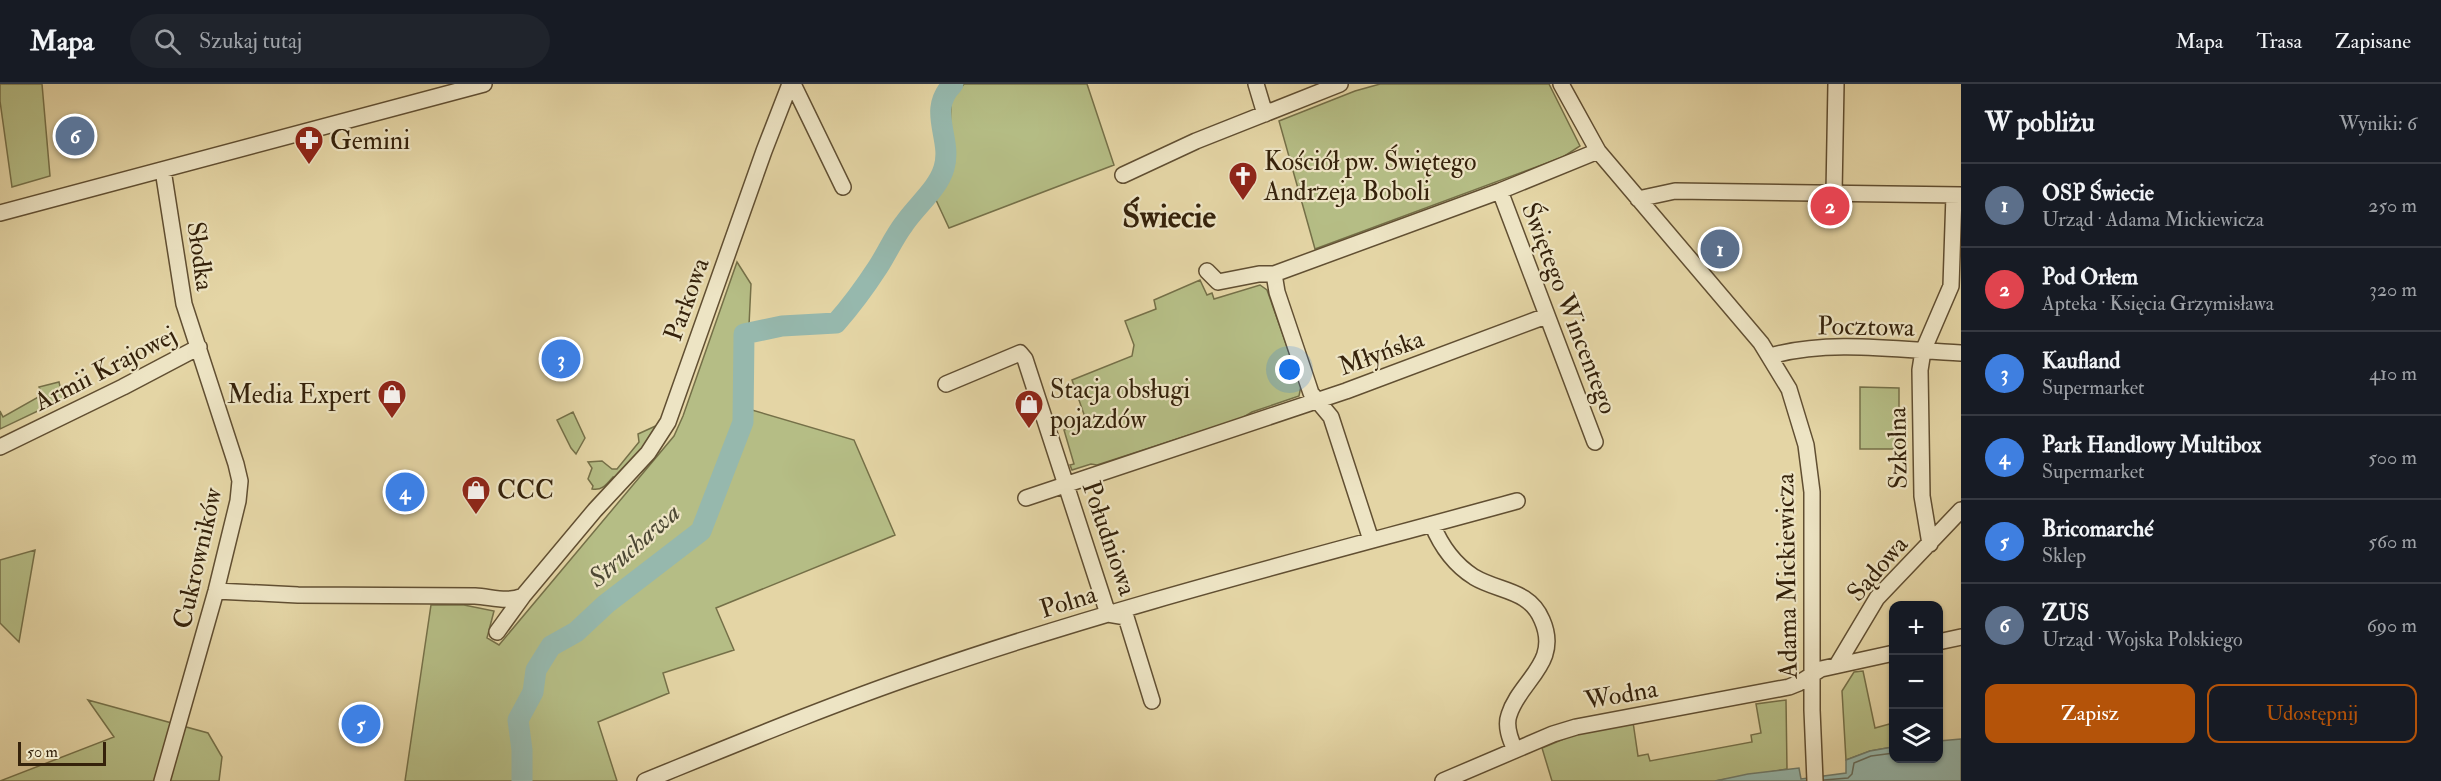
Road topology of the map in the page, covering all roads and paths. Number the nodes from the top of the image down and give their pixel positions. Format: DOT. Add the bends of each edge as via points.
graph roads {
  1 [pos="484,84"];
  2 [pos="791,84"];
  3 [pos="1256,84"];
  4 [pos="1340,84"];
  5 [pos="1561,84"];
  6 [pos="1836,84"];
  7 [pos="1265,114"];
  8 [pos="1598,151"];
  9 [pos="162,170"];
  10 [pos="1123,175"];
  11 [pos="843,187"];
  12 [pos="1500,191"];
  13 [pos="1834,193"];
  14 [pos="1958,195"];
  15 [pos="1638,199"];
  16 [pos="0,213"];
  17 [pos="1207,271"];
  18 [pos="1274,274"];
  19 [pos="1546,316"];
  20 [pos="199,347"];
  21 [pos="1923,351"];
  22 [pos="1961,353"];
  23 [pos="1770,356"];
  24 [pos="946,384"];
  25 [pos="1317,400"];
  26 [pos="1595,442"];
  27 [pos="0,447"];
  28 [pos="1066,483"];
  29 [pos="1026,498"];
  30 [pos="1517,501"];
  31 [pos="1961,510"];
  32 [pos="1432,524"];
  33 [pos="1371,540"];
  34 [pos="1930,544"];
  35 [pos="216,591"];
  36 [pos="524,596"];
  37 [pos="1108,614"];
  38 [pos="496,632"];
  39 [pos="1961,637"];
  40 [pos="1943,641"];
  41 [pos="1889,654"];
  42 [pos="1837,665"];
  43 [pos="1812,673"];
  44 [pos="1152,701"];
  45 [pos="1515,750"];
  46 [pos="162,781"];
  47 [pos="645,781"];
  48 [pos="1443,781"];
  49 [pos="1815,781"];
  1 -- 9 [label="street"];
  2 -- 11 [label="street, Parkowa"];
  2 -- 36 [label="street, Parkowa" via="668,422 648,453"];
  3 -- 7 [label="street"];
  4 -- 7 [label="street"];
  5 -- 8 [label="street, Adama Mickiewicza"];
  6 -- 13 [label="street"];
  7 -- 10 [label="street"];
  8 -- 12 [label="street"];
  8 -- 15 [label="street, Adama Mickiewicza"];
  9 -- 16 [label="street"];
  9 -- 20 [label="street, Słodka" via="184,304"];
  12 -- 18 [label="street"];
  12 -- 19 [label="street, Świętego Wincentego"];
  13 -- 14 [label="street"];
  13 -- 15 [label="street" via="1675,191"];
  14 -- 21 [label="street, Szkolna" via="1951,286"];
  15 -- 23 [label="street, Adama Mickiewicza"];
  17 -- 18 [label="street" via="1218,282"];
  18 -- 25 [label="street" via="1308,384"];
  19 -- 25 [label="street, Młyńska"];
  19 -- 26 [label="street, Świętego Wincentego"];
  20 -- 27 [label="street, Armii Krajowej"];
  20 -- 35 [label="street, Cukrowników" via="240,482"];
  21 -- 22 [label="street, Pocztowa"];
  21 -- 23 [label="street, Pocztowa" via="1821,348"];
  21 -- 34 [label="street, Szkolna" via="1920,465"];
  23 -- 43 [label="street, Adama Mickiewicza" via="1789,389 1810,469 1814,517"];
  24 -- 28 [label="street, Południowa" via="1020,353"];
  25 -- 28 [label="street, Młyńska"];
  25 -- 33 [label="street" via="1331,417"];
  28 -- 29 [label="street, Młyńska"];
  28 -- 37 [label="street, Południowa"];
  30 -- 32 [label="street, Polna"];
  31 -- 34 [label="street, Sądowa"];
  32 -- 33 [label="street, Polna"];
  32 -- 45 [label="street" via="1456,563 1476,578 1519,593 1542,618 1546,632 1543,662 1509,715 1508,732"];
  33 -- 37 [label="street, Polna"];
  34 -- 42 [label="street, Sądowa" via="1877,598"];
  35 -- 36 [label="street" via="475,596 502,600"];
  35 -- 46 [label="street, Cukrowników"];
  36 -- 38 [label="street, Parkowa"];
  37 -- 44 [label="street, Południowa" via="1126,617"];
  37 -- 47 [label="street, Polna" via="906,679"];
  39 -- 40 [label="street"];
  41 -- 42 [label="street, Wodna"];
  42 -- 43 [label="street, Wodna"];
  43 -- 45 [label="street, Wodna" via="1789,687 1593,722"];
  43 -- 49 [label="street, Adama Mickiewicza"];
  45 -- 48 [label="street, Wodna"];
}
